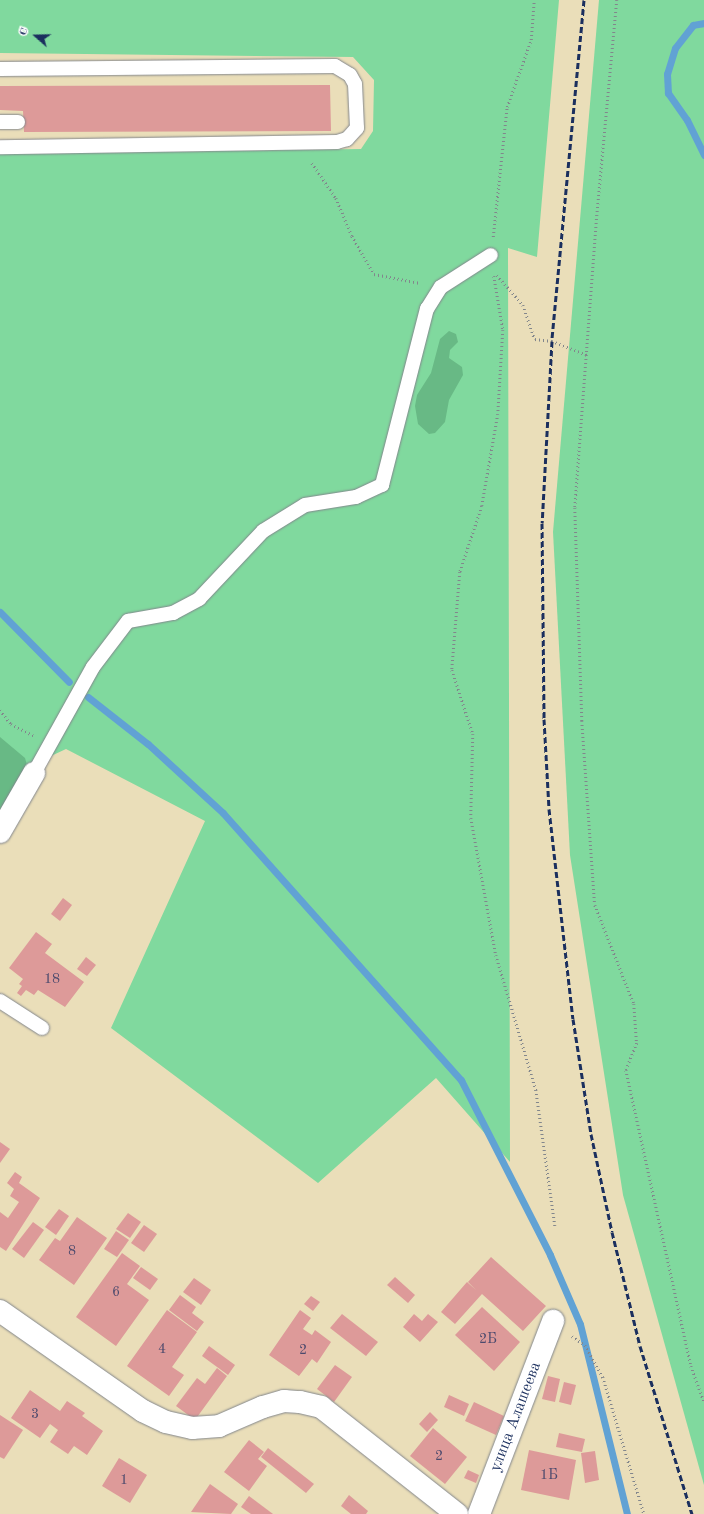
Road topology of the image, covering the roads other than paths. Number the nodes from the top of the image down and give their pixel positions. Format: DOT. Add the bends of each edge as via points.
graph roads {
  1 [pos="0,69"];
  2 [pos="0,122"];
  3 [pos="18,122"];
  4 [pos="0,147"];
  5 [pos="491,255"];
  6 [pos="34,772"];
  7 [pos="0,832"];
  8 [pos="0,1001"];
  9 [pos="42,1028"];
  10 [pos="0,1311"];
  11 [pos="553,1321"];
  12 [pos="457,1514"];
  13 [pos="479,1514"];
  1 -- 4 [label="lane" via="317,65 342,68 355,84 357,128 347,139 337,142"];
  2 -- 3 [label="lane"];
  5 -- 6 [label="lane" via="441,288 427,309 382,485 356,497 305,505 264,531 199,599 172,613 128,621 93,667"];
  6 -- 7 [label="street"];
  8 -- 9 [label="lane"];
  10 -- 12 [label="street" via="143,1411 166,1422 192,1428 219,1426 284,1401 321,1407"];
  11 -- 13 [label="street, улица Алашеева"];
}
